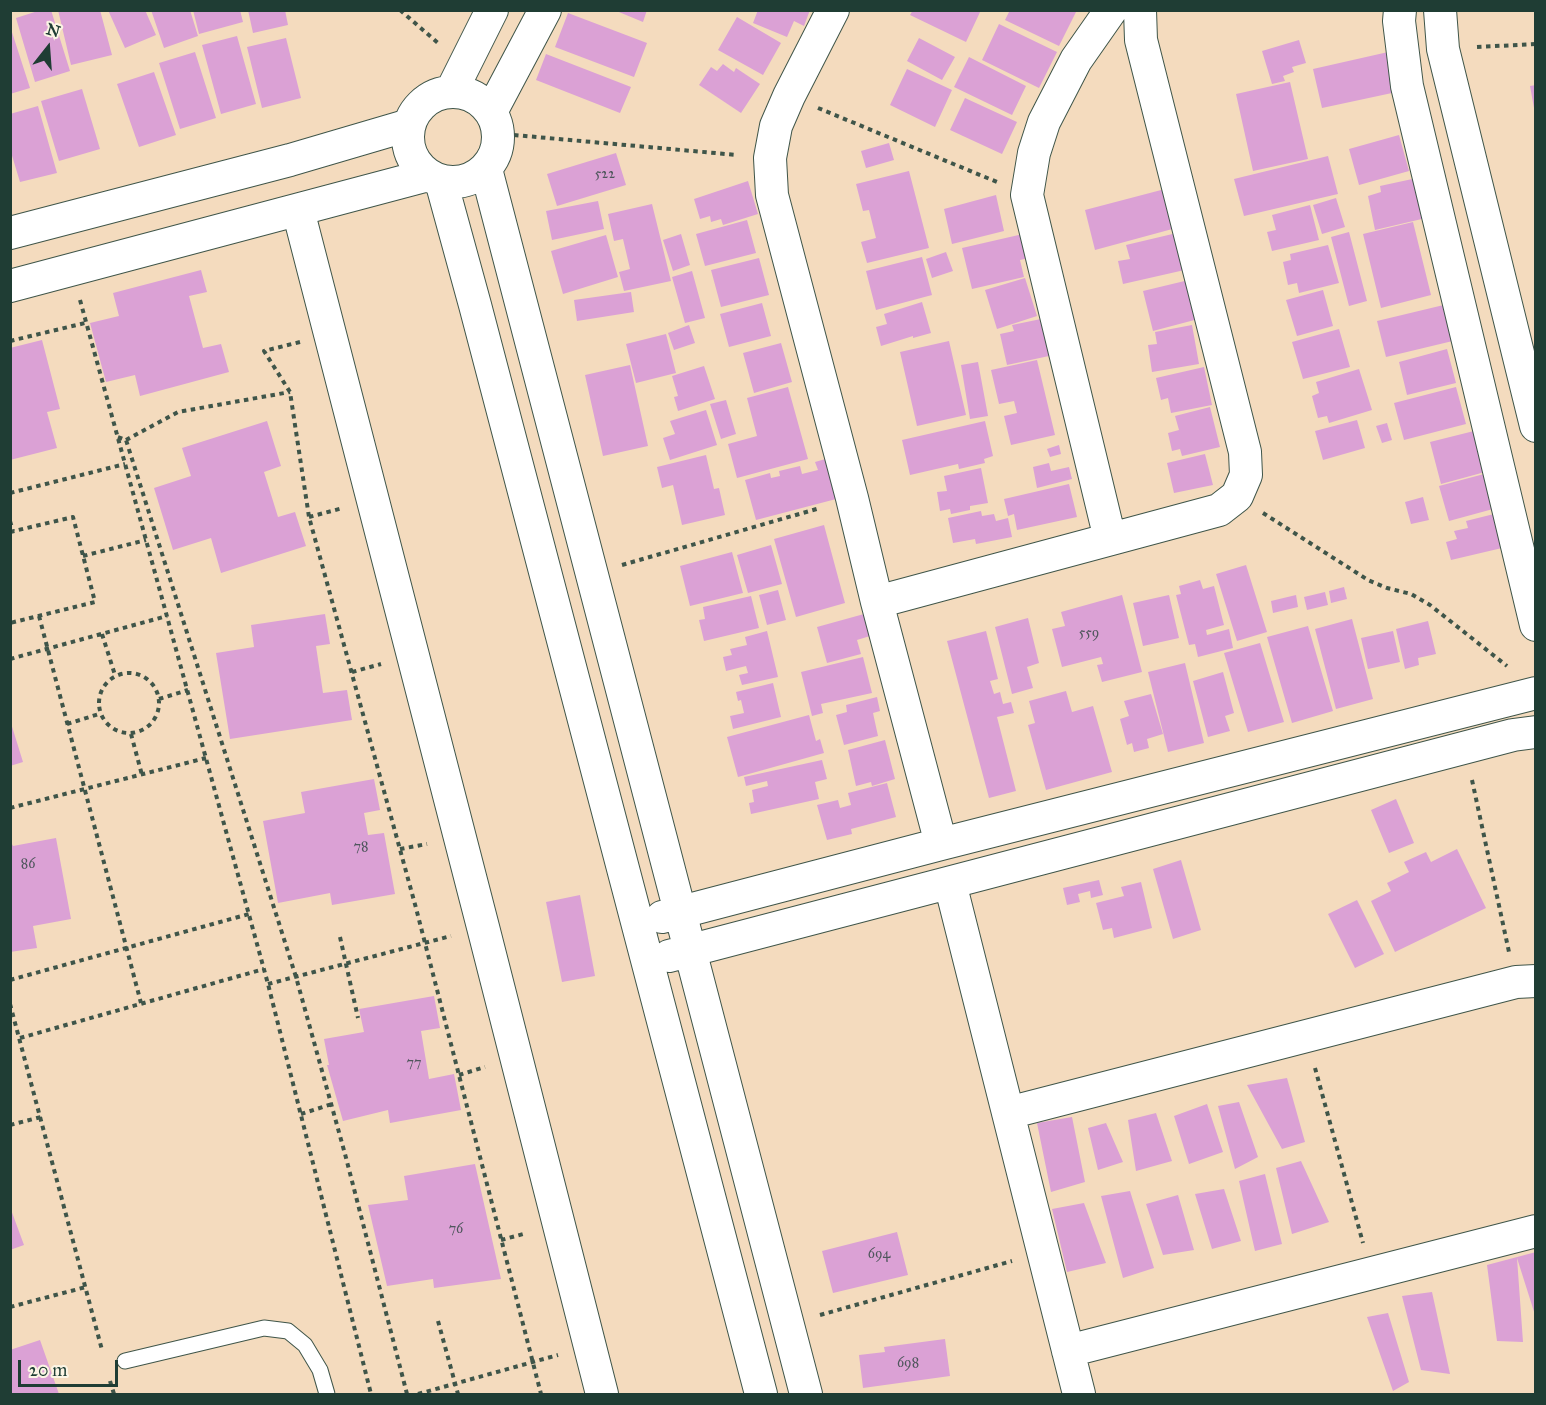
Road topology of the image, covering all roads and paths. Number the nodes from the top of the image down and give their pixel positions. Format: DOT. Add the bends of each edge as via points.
graph roads {
  1 [pos="400,10"];
  2 [pos="492,10"];
  3 [pos="545,10"];
  4 [pos="833,10"];
  5 [pos="1111,10"];
  6 [pos="1140,10"];
  7 [pos="1400,10"];
  8 [pos="1440,10"];
  9 [pos="1536,44"];
  10 [pos="1443,49"];
  11 [pos="457,79"];
  12 [pos="789,96"];
  13 [pos="495,123"];
  14 [pos="409,125"];
  15 [pos="770,158"];
  16 [pos="486,169"];
  17 [pos="435,178"];
  18 [pos="1027,195"];
  19 [pos="298,210"];
  20 [pos="10,233"];
  21 [pos="72,269"];
  22 [pos="10,286"];
  23 [pos="85,323"];
  24 [pos="330,334"];
  25 [pos="10,341"];
  26 [pos="290,392"];
  27 [pos="1536,426"];
  28 [pos="118,437"];
  29 [pos="126,440"];
  30 [pos="126,464"];
  31 [pos="10,493"];
  32 [pos="1237,496"];
  33 [pos="852,498"];
  34 [pos="10,521"];
  35 [pos="12,531"];
  36 [pos="1110,539"];
  37 [pos="146,540"];
  38 [pos="83,556"];
  39 [pos="592,574"];
  40 [pos="877,602"];
  41 [pos="39,616"];
  42 [pos="167,616"];
  43 [pos="10,623"];
  44 [pos="1536,625"];
  45 [pos="102,634"];
  46 [pos="47,649"];
  47 [pos="10,659"];
  48 [pos="1509,668"];
  49 [pos="116,675"];
  50 [pos="188,690"];
  51 [pos="1536,693"];
  52 [pos="159,699"];
  53 [pos="99,714"];
  54 [pos="67,724"];
  55 [pos="1536,732"];
  56 [pos="131,734"];
  57 [pos="1465,748"];
  58 [pos="206,758"];
  59 [pos="142,775"];
  60 [pos="85,789"];
  61 [pos="10,808"];
  62 [pos="940,844"];
  63 [pos="950,883"];
  64 [pos="680,913"];
  65 [pos="249,914"];
  66 [pos="638,924"];
  67 [pos="483,927"];
  68 [pos="340,937"];
  69 [pos="425,942"];
  70 [pos="127,948"];
  71 [pos="690,951"];
  72 [pos="648,962"];
  73 [pos="346,964"];
  74 [pos="264,969"];
  75 [pos="296,977"];
  76 [pos="10,980"];
  77 [pos="1526,981"];
  78 [pos="268,984"];
  79 [pos="10,1004"];
  80 [pos="141,1004"];
  81 [pos="358,1018"];
  82 [pos="1306,1036"];
  83 [pos="20,1038"];
  84 [pos="332,1104"];
  85 [pos="1008,1113"];
  86 [pos="301,1114"];
  87 [pos="41,1117"];
  88 [pos="10,1125"];
  89 [pos="1536,1231"];
  90 [pos="1044,1252"];
  91 [pos="1372,1273"];
  92 [pos="86,1287"];
  93 [pos="10,1307"];
  94 [pos="438,1321"];
  95 [pos="787,1324"];
  96 [pos="590,1346"];
  97 [pos="103,1351"];
  98 [pos="1068,1352"];
  99 [pos="125,1361"];
  100 [pos="533,1362"];
  101 [pos="108,1373"];
  102 [pos="455,1384"];
  103 [pos="114,1395"];
  104 [pos="327,1395"];
  105 [pos="371,1395"];
  106 [pos="407,1395"];
  107 [pos="418,1395"];
  108 [pos="458,1395"];
  109 [pos="541,1395"];
  110 [pos="602,1395"];
  111 [pos="761,1395"];
  112 [pos="806,1395"];
  113 [pos="1079,1395"];
  1 -- 11 [label="path"];
  2 -- 11 [label="street"];
  3 -- 13 [label="street"];
  4 -- 12 [label="street"];
  5 -- 18 [label="street" via="1076,60 1044,122"];
  6 -- 32 [label="street" via="1141,40 1245,452 1246,475"];
  7 -- 44 [label="street" via="1407,86"];
  8 -- 10 [label="street"];
  9 -- 10 [label="path"];
  10 -- 27 [label="street"];
  11 -- 13 [label="street" via="466,93 480,100"];
  11 -- 14 [label="street" via="424,102"];
  12 -- 15 [label="street" via="776,126"];
  12 -- 18 [label="path"];
  13 -- 15 [label="path"];
  13 -- 16 [label="street" via="498,147"];
  14 -- 17 [label="street" via="410,153"];
  14 -- 20 [label="street"];
  15 -- 33 [label="street" via="772,195"];
  16 -- 17 [label="street" via="458,182"];
  16 -- 39 [label="street"];
  17 -- 19 [label="street"];
  17 -- 66 [label="street"];
  18 -- 36 [label="street"];
  19 -- 21 [label="street"];
  19 -- 24 [label="street"];
  21 -- 22 [label="street"];
  21 -- 23 [label="path"];
  23 -- 25 [label="path"];
  23 -- 28 [label="path"];
  24 -- 26 [label="path" via="264,351"];
  24 -- 67 [label="street"];
  26 -- 29 [label="path" via="178,412"];
  26 -- 69 [label="path" via="309,517"];
  28 -- 29 [label="path"];
  28 -- 30 [label="path"];
  29 -- 75 [label="path"];
  30 -- 31 [label="path"];
  30 -- 37 [label="path"];
  32 -- 36 [label="street" via="1219,510"];
  32 -- 48 [label="path" via="1368,580 1411,594 1430,605"];
  33 -- 39 [label="path"];
  33 -- 40 [label="street"];
  34 -- 35 [label="path"];
  35 -- 38 [label="path" via="73,517"];
  36 -- 40 [label="street"];
  37 -- 38 [label="path"];
  37 -- 42 [label="path"];
  38 -- 41 [label="path" via="95,602"];
  39 -- 64 [label="street"];
  40 -- 62 [label="street"];
  41 -- 43 [label="path"];
  41 -- 46 [label="path"];
  42 -- 45 [label="path"];
  42 -- 50 [label="path"];
  45 -- 46 [label="path"];
  45 -- 49 [label="path"];
  46 -- 47 [label="path"];
  46 -- 54 [label="path"];
  49 -- 52 [label="path" via="138,674 155,688"];
  49 -- 53 [label="path" via="100,691"];
  50 -- 52 [label="path"];
  50 -- 58 [label="path"];
  51 -- 62 [label="street"];
  52 -- 56 [label="path" via="154,720"];
  53 -- 54 [label="path"];
  53 -- 56 [label="path" via="114,730"];
  54 -- 60 [label="path"];
  55 -- 57 [label="street"];
  56 -- 59 [label="path"];
  57 -- 63 [label="street"];
  57 -- 77 [label="path"];
  58 -- 59 [label="path"];
  58 -- 65 [label="path"];
  59 -- 60 [label="path"];
  60 -- 61 [label="path"];
  60 -- 70 [label="path"];
  62 -- 64 [label="street"];
  63 -- 71 [label="street"];
  63 -- 85 [label="street"];
  64 -- 66 [label="street"];
  64 -- 71 [label="street"];
  65 -- 70 [label="path"];
  65 -- 74 [label="path"];
  66 -- 72 [label="street"];
  67 -- 69 [label="path"];
  67 -- 96 [label="street"];
  68 -- 73 [label="path"];
  69 -- 73 [label="path"];
  69 -- 100 [label="path"];
  70 -- 76 [label="path"];
  70 -- 80 [label="path"];
  71 -- 72 [label="street"];
  71 -- 95 [label="street"];
  72 -- 111 [label="street"];
  73 -- 75 [label="path"];
  73 -- 81 [label="path"];
  74 -- 78 [label="path"];
  74 -- 80 [label="path"];
  75 -- 78 [label="path"];
  75 -- 84 [label="path"];
  77 -- 82 [label="street"];
  78 -- 86 [label="path"];
  79 -- 83 [label="path"];
  80 -- 83 [label="path"];
  82 -- 85 [label="street"];
  82 -- 91 [label="path"];
  83 -- 87 [label="path"];
  84 -- 86 [label="path"];
  84 -- 106 [label="path"];
  85 -- 90 [label="street"];
  86 -- 105 [label="path"];
  87 -- 88 [label="path"];
  87 -- 92 [label="path"];
  89 -- 91 [label="street"];
  90 -- 95 [label="path"];
  90 -- 98 [label="street"];
  91 -- 98 [label="street"];
  92 -- 93 [label="path"];
  92 -- 97 [label="path"];
  94 -- 102 [label="path"];
  95 -- 112 [label="street"];
  96 -- 100 [label="path"];
  96 -- 110 [label="street"];
  98 -- 113 [label="street"];
  99 -- 104 [label="lane" via="264,1328 288,1331 305,1345 320,1370"];
  100 -- 102 [label="path"];
  100 -- 109 [label="path"];
  101 -- 103 [label="path"];
  102 -- 107 [label="path"];
  102 -- 108 [label="path"];
}
